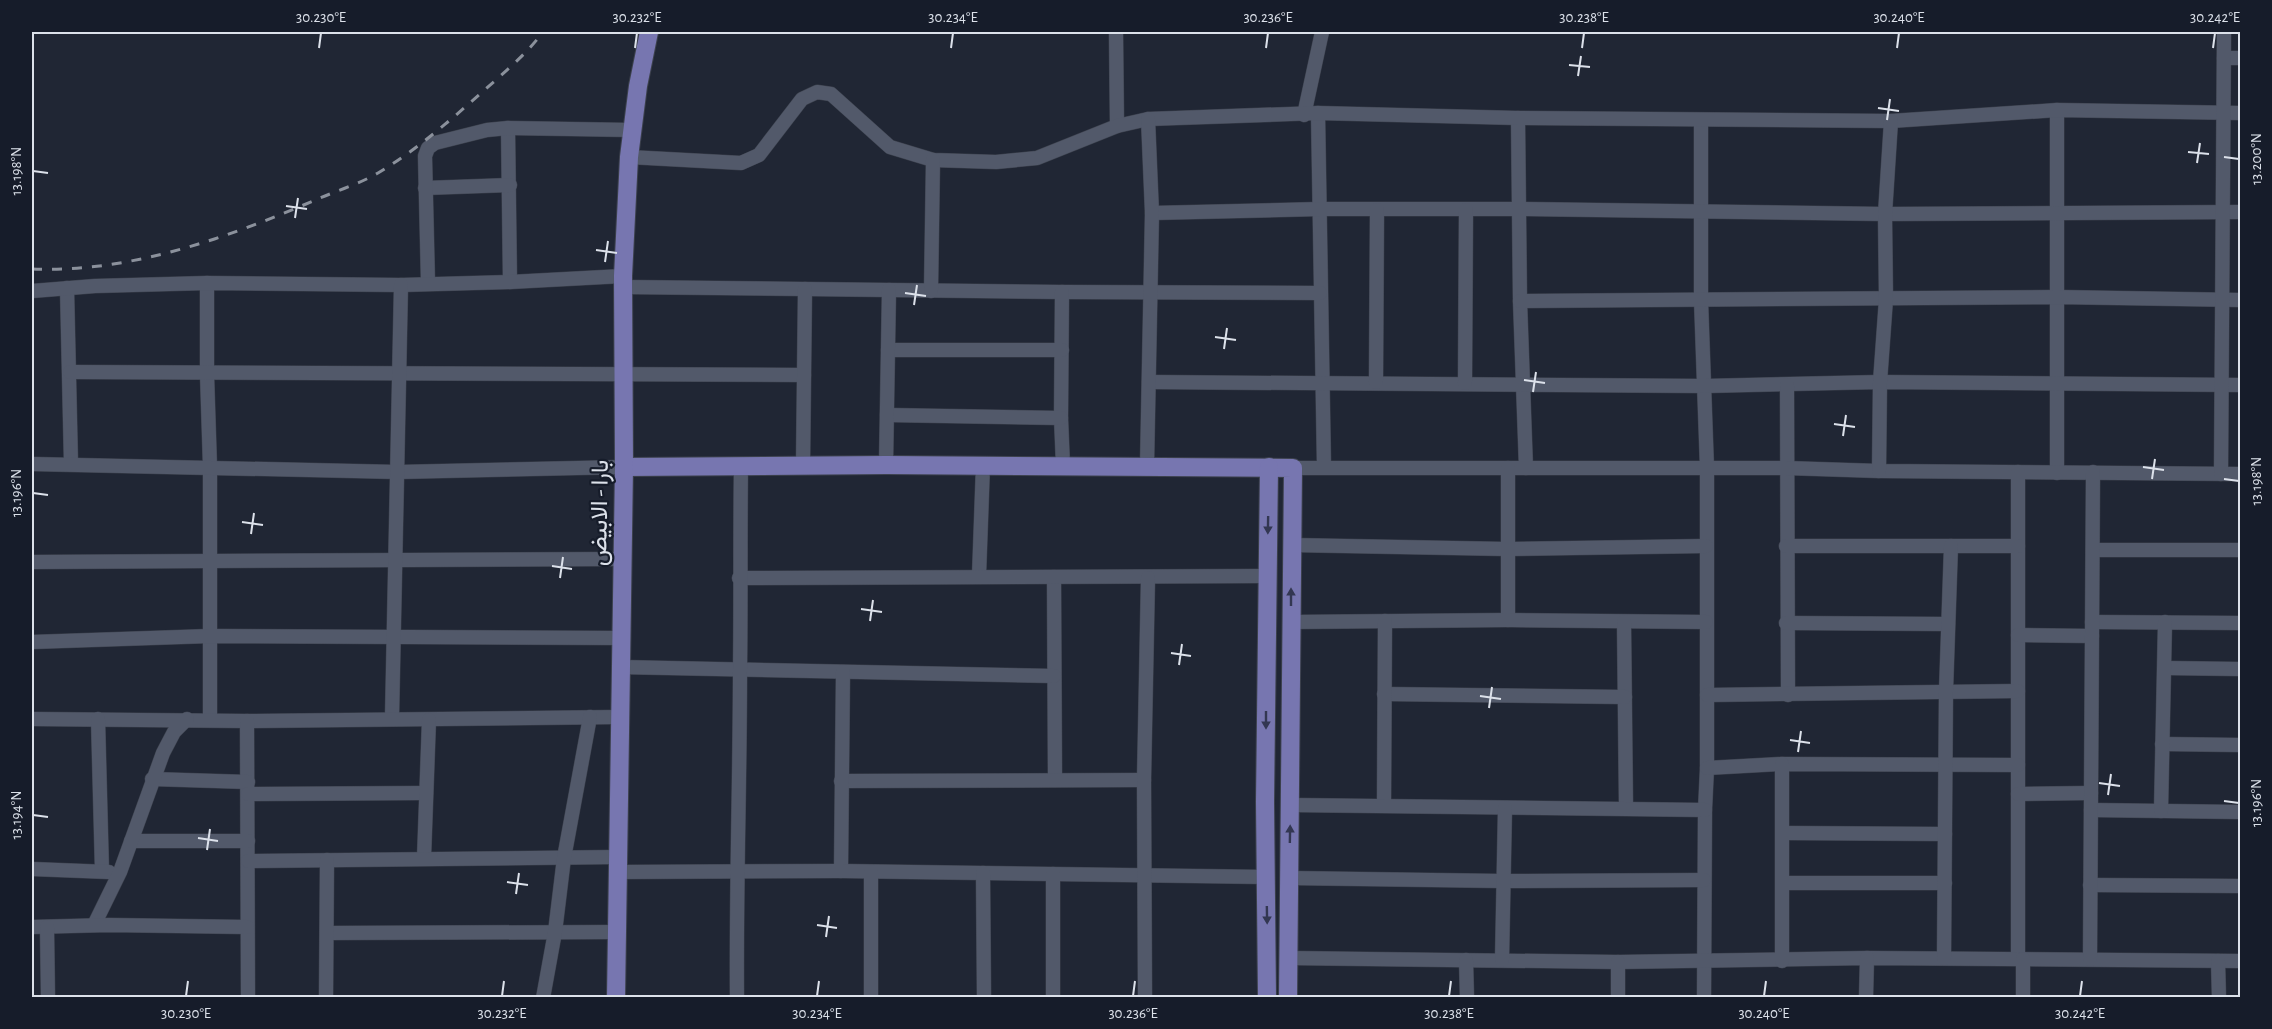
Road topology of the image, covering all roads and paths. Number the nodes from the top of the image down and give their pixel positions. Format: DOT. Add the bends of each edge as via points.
graph roads {
  1 [pos="649,32"];
  2 [pos="1116,32"];
  3 [pos="1322,32"];
  4 [pos="2224,32"];
  5 [pos="2224,58"];
  6 [pos="2241,58"];
  7 [pos="2057,110"];
  8 [pos="2223,113"];
  9 [pos="2241,113"];
  10 [pos="1311,114"];
  11 [pos="1518,118"];
  12 [pos="1148,119"];
  13 [pos="1701,120"];
  14 [pos="1891,121"];
  15 [pos="1117,126"];
  16 [pos="508,128"];
  17 [pos="632,130"];
  18 [pos="629,158"];
  19 [pos="933,160"];
  20 [pos="510,185"];
  21 [pos="425,188"];
  22 [pos="1518,208"];
  23 [pos="1320,209"];
  24 [pos="1377,210"];
  25 [pos="1466,210"];
  26 [pos="1702,212"];
  27 [pos="2241,212"];
  28 [pos="1152,213"];
  29 [pos="2223,213"];
  30 [pos="1885,214"];
  31 [pos="2056,214"];
  32 [pos="623,281"];
  33 [pos="510,282"];
  34 [pos="207,283"];
  35 [pos="428,284"];
  36 [pos="401,285"];
  37 [pos="67,288"];
  38 [pos="805,289"];
  39 [pos="889,290"];
  40 [pos="32,291"];
  41 [pos="932,291"];
  42 [pos="1062,292"];
  43 [pos="1151,293"];
  44 [pos="1320,293"];
  45 [pos="2057,297"];
  46 [pos="1886,299"];
  47 [pos="2223,299"];
  48 [pos="1701,300"];
  49 [pos="2241,300"];
  50 [pos="1520,301"];
  51 [pos="888,350"];
  52 [pos="1062,351"];
  53 [pos="70,372"];
  54 [pos="400,373"];
  55 [pos="207,374"];
  56 [pos="624,374"];
  57 [pos="804,375"];
  58 [pos="1149,382"];
  59 [pos="1321,382"];
  60 [pos="1376,382"];
  61 [pos="1880,382"];
  62 [pos="1465,383"];
  63 [pos="1523,383"];
  64 [pos="2057,384"];
  65 [pos="1787,385"];
  66 [pos="2222,385"];
  67 [pos="1705,386"];
  68 [pos="2241,386"];
  69 [pos="887,415"];
  70 [pos="1061,418"];
  71 [pos="32,464"];
  72 [pos="71,464"];
  73 [pos="741,465"];
  74 [pos="886,465"];
  75 [pos="983,465"];
  76 [pos="803,466"];
  77 [pos="1063,466"];
  78 [pos="1147,466"];
  79 [pos="210,467"];
  80 [pos="624,467"];
  81 [pos="1269,467"];
  82 [pos="1324,467"];
  83 [pos="1293,468"];
  84 [pos="1508,468"];
  85 [pos="1526,468"];
  86 [pos="1707,468"];
  87 [pos="1786,468"];
  88 [pos="1879,471"];
  89 [pos="398,472"];
  90 [pos="2018,472"];
  91 [pos="2057,472"];
  92 [pos="2093,472"];
  93 [pos="2221,474"];
  94 [pos="2241,474"];
  95 [pos="1291,545"];
  96 [pos="1706,546"];
  97 [pos="1786,546"];
  98 [pos="1951,546"];
  99 [pos="2018,546"];
  100 [pos="1507,549"];
  101 [pos="2093,550"];
  102 [pos="2241,550"];
  103 [pos="622,559"];
  104 [pos="396,560"];
  105 [pos="32,562"];
  106 [pos="210,562"];
  107 [pos="979,576"];
  108 [pos="1268,576"];
  109 [pos="1054,577"];
  110 [pos="739,578"];
  111 [pos="1148,578"];
  112 [pos="1508,620"];
  113 [pos="1385,621"];
  114 [pos="1291,622"];
  115 [pos="1624,622"];
  116 [pos="1706,622"];
  117 [pos="2165,622"];
  118 [pos="1786,623"];
  119 [pos="2241,623"];
  120 [pos="1948,624"];
  121 [pos="2092,629"];
  122 [pos="2018,635"];
  123 [pos="210,636"];
  124 [pos="395,636"];
  125 [pos="621,638"];
  126 [pos="32,642"];
  127 [pos="620,667"];
  128 [pos="2165,668"];
  129 [pos="741,669"];
  130 [pos="2241,669"];
  131 [pos="843,672"];
  132 [pos="1054,676"];
  133 [pos="1946,691"];
  134 [pos="2018,692"];
  135 [pos="1384,694"];
  136 [pos="1707,695"];
  137 [pos="1788,695"];
  138 [pos="1625,697"];
  139 [pos="590,717"];
  140 [pos="619,717"];
  141 [pos="392,718"];
  142 [pos="32,719"];
  143 [pos="98,719"];
  144 [pos="187,719"];
  145 [pos="210,719"];
  146 [pos="429,720"];
  147 [pos="247,721"];
  148 [pos="2162,744"];
  149 [pos="2241,745"];
  150 [pos="1782,764"];
  151 [pos="1946,764"];
  152 [pos="2018,765"];
  153 [pos="1707,768"];
  154 [pos="152,779"];
  155 [pos="1055,780"];
  156 [pos="1144,780"];
  157 [pos="841,781"];
  158 [pos="248,788"];
  159 [pos="426,793"];
  160 [pos="2018,794"];
  161 [pos="2091,794"];
  162 [pos="1384,804"];
  163 [pos="1290,805"];
  164 [pos="1626,807"];
  165 [pos="1505,808"];
  166 [pos="1705,810"];
  167 [pos="2091,810"];
  168 [pos="2161,811"];
  169 [pos="2241,812"];
  170 [pos="1783,833"];
  171 [pos="1946,834"];
  172 [pos="131,841"];
  173 [pos="248,841"];
  174 [pos="424,858"];
  175 [pos="564,858"];
  176 [pos="327,860"];
  177 [pos="248,861"];
  178 [pos="617,865"];
  179 [pos="32,869"];
  180 [pos="102,871"];
  181 [pos="736,871"];
  182 [pos="120,872"];
  183 [pos="841,872"];
  184 [pos="871,872"];
  185 [pos="983,873"];
  186 [pos="1053,874"];
  187 [pos="1144,875"];
  188 [pos="1266,877"];
  189 [pos="1289,878"];
  190 [pos="1704,880"];
  191 [pos="1502,881"];
  192 [pos="1783,883"];
  193 [pos="1945,883"];
  194 [pos="2090,885"];
  195 [pos="2241,886"];
  196 [pos="94,925"];
  197 [pos="32,927"];
  198 [pos="47,927"];
  199 [pos="247,927"];
  200 [pos="555,932"];
  201 [pos="617,932"];
  202 [pos="327,933"];
  203 [pos="1288,958"];
  204 [pos="1867,958"];
  205 [pos="1944,958"];
  206 [pos="2021,959"];
  207 [pos="1466,960"];
  208 [pos="1502,960"];
  209 [pos="1703,960"];
  210 [pos="2090,960"];
  211 [pos="1782,961"];
  212 [pos="2218,961"];
  213 [pos="2241,961"];
  214 [pos="1618,962"];
  215 [pos="48,998"];
  216 [pos="248,998"];
  217 [pos="327,998"];
  218 [pos="543,998"];
  219 [pos="616,998"];
  220 [pos="736,998"];
  221 [pos="871,998"];
  222 [pos="984,998"];
  223 [pos="1053,998"];
  224 [pos="1145,998"];
  225 [pos="1267,998"];
  226 [pos="1288,998"];
  227 [pos="1467,998"];
  228 [pos="1618,998"];
  229 [pos="1704,998"];
  230 [pos="1866,998"];
  231 [pos="2023,998"];
  232 [pos="2219,998"];
  1 -- 17 [label="main road, بارا - الابيض"];
  2 -- 15 [label="street"];
  3 -- 10 [label="street"];
  4 -- 5 [label="street"];
  5 -- 6 [label="street"];
  5 -- 8 [label="street"];
  7 -- 8 [label="street"];
  7 -- 14 [label="street"];
  7 -- 31 [label="street"];
  8 -- 9 [label="street"];
  8 -- 29 [label="street"];
  10 -- 11 [label="street"];
  10 -- 12 [label="street"];
  10 -- 23 [label="street"];
  11 -- 13 [label="street"];
  11 -- 22 [label="street"];
  12 -- 15 [label="street"];
  12 -- 28 [label="street"];
  13 -- 14 [label="street"];
  13 -- 26 [label="street"];
  14 -- 30 [label="street"];
  15 -- 19 [label="street" via="1036,158 996,162"];
  16 -- 17 [label="street"];
  16 -- 20 [label="street"];
  16 -- 21 [label="street" via="435,143 428,148"];
  17 -- 18 [label="main road, بارا - الابيض"];
  18 -- 19 [label="street" via="749,161 771,141 802,99 817,92 831,94 890,147"];
  18 -- 32 [label="main road, بارا - الابيض"];
  19 -- 41 [label="street"];
  20 -- 21 [label="street"];
  20 -- 33 [label="street"];
  21 -- 35 [label="street"];
  22 -- 25 [label="street"];
  22 -- 26 [label="street"];
  22 -- 50 [label="street"];
  23 -- 24 [label="street"];
  23 -- 28 [label="street"];
  23 -- 44 [label="street"];
  24 -- 25 [label="street"];
  24 -- 60 [label="street"];
  25 -- 62 [label="street"];
  26 -- 30 [label="street"];
  26 -- 48 [label="street"];
  27 -- 29 [label="street"];
  28 -- 43 [label="street"];
  29 -- 31 [label="street"];
  29 -- 47 [label="street"];
  30 -- 31 [label="street"];
  30 -- 46 [label="street"];
  31 -- 45 [label="street"];
  32 -- 33 [label="street"];
  32 -- 38 [label="street"];
  32 -- 56 [label="main road, بارا - الابيض"];
  33 -- 35 [label="street"];
  34 -- 36 [label="street"];
  34 -- 37 [label="street"];
  34 -- 55 [label="street"];
  35 -- 36 [label="street"];
  36 -- 54 [label="street"];
  37 -- 40 [label="street"];
  37 -- 53 [label="street"];
  38 -- 39 [label="street"];
  38 -- 57 [label="street"];
  39 -- 41 [label="street"];
  39 -- 51 [label="street"];
  41 -- 42 [label="street"];
  42 -- 43 [label="street"];
  42 -- 52 [label="street"];
  43 -- 44 [label="street"];
  43 -- 58 [label="street"];
  44 -- 59 [label="street"];
  45 -- 46 [label="street"];
  45 -- 47 [label="street"];
  45 -- 64 [label="street"];
  46 -- 48 [label="street"];
  46 -- 61 [label="street"];
  47 -- 49 [label="street"];
  47 -- 66 [label="street"];
  48 -- 50 [label="street"];
  48 -- 67 [label="street"];
  50 -- 63 [label="street"];
  51 -- 52 [label="street"];
  51 -- 69 [label="street"];
  52 -- 70 [label="street"];
  53 -- 55 [label="street"];
  53 -- 72 [label="street"];
  54 -- 55 [label="street"];
  54 -- 56 [label="street"];
  54 -- 89 [label="street"];
  55 -- 79 [label="street"];
  56 -- 57 [label="street"];
  56 -- 80 [label="main road, بارا - الابيض"];
  57 -- 76 [label="street"];
  58 -- 59 [label="street"];
  58 -- 78 [label="street"];
  59 -- 60 [label="street"];
  59 -- 82 [label="street"];
  60 -- 62 [label="street"];
  61 -- 64 [label="street"];
  61 -- 65 [label="street"];
  61 -- 88 [label="street"];
  62 -- 63 [label="street"];
  63 -- 67 [label="street"];
  63 -- 85 [label="street"];
  64 -- 66 [label="street"];
  64 -- 91 [label="street"];
  65 -- 67 [label="street"];
  65 -- 87 [label="street"];
  66 -- 68 [label="street"];
  66 -- 93 [label="street"];
  67 -- 86 [label="street"];
  69 -- 70 [label="street"];
  69 -- 74 [label="street"];
  70 -- 77 [label="street"];
  71 -- 72 [label="street"];
  72 -- 79 [label="street"];
  73 -- 76 [label="main road"];
  73 -- 80 [label="main road"];
  73 -- 110 [label="street"];
  74 -- 75 [label="main road"];
  74 -- 76 [label="main road"];
  75 -- 77 [label="main road"];
  75 -- 107 [label="street"];
  77 -- 78 [label="main road"];
  78 -- 81 [label="main road"];
  79 -- 89 [label="street"];
  79 -- 106 [label="street"];
  80 -- 89 [label="street"];
  80 -- 103 [label="main road, بارا - الابيض"];
  81 -- 83 [label="main road"];
  81 -- 108 [label="main road, one-way"];
  82 -- 83 [label="street"];
  82 -- 84 [label="street"];
  83 -- 95 [label="main road"];
  84 -- 85 [label="street"];
  84 -- 100 [label="street"];
  85 -- 86 [label="street"];
  86 -- 87 [label="street"];
  86 -- 96 [label="street"];
  87 -- 88 [label="street"];
  87 -- 97 [label="street"];
  88 -- 90 [label="street"];
  89 -- 104 [label="street"];
  90 -- 91 [label="street"];
  90 -- 99 [label="street"];
  91 -- 92 [label="street"];
  92 -- 93 [label="street"];
  92 -- 101 [label="street"];
  93 -- 94 [label="street"];
  95 -- 100 [label="street"];
  114 -- 95 [label="main road, one-way"];
  96 -- 100 [label="street"];
  96 -- 116 [label="street"];
  97 -- 98 [label="street"];
  97 -- 118 [label="street"];
  98 -- 99 [label="street"];
  98 -- 120 [label="street"];
  99 -- 122 [label="street"];
  100 -- 112 [label="street"];
  101 -- 102 [label="street"];
  101 -- 121 [label="street"];
  103 -- 104 [label="street"];
  103 -- 125 [label="main road, بارا - الابيض"];
  104 -- 106 [label="street"];
  104 -- 124 [label="street"];
  105 -- 106 [label="street"];
  106 -- 123 [label="street"];
  107 -- 109 [label="street"];
  107 -- 110 [label="street"];
  108 -- 111 [label="street"];
  108 -- 188 [label="main road, one-way"];
  109 -- 111 [label="street"];
  109 -- 132 [label="street"];
  110 -- 129 [label="street"];
  111 -- 156 [label="street"];
  112 -- 113 [label="street"];
  112 -- 115 [label="street"];
  113 -- 114 [label="street"];
  113 -- 135 [label="street"];
  114 -- 163 [label="main road"];
  115 -- 116 [label="street"];
  115 -- 138 [label="street"];
  116 -- 136 [label="street"];
  117 -- 119 [label="street"];
  117 -- 121 [label="street"];
  117 -- 128 [label="street"];
  118 -- 120 [label="street"];
  118 -- 137 [label="street"];
  120 -- 133 [label="street"];
  121 -- 122 [label="street"];
  121 -- 161 [label="street"];
  122 -- 134 [label="street"];
  123 -- 124 [label="street"];
  123 -- 126 [label="street"];
  123 -- 145 [label="street"];
  124 -- 125 [label="street"];
  124 -- 141 [label="street"];
  125 -- 127 [label="main road, بارا - الابيض"];
  127 -- 129 [label="street"];
  127 -- 140 [label="main road, بارا - الابيض"];
  128 -- 130 [label="street"];
  128 -- 148 [label="street"];
  129 -- 131 [label="street"];
  129 -- 181 [label="street"];
  131 -- 132 [label="street"];
  131 -- 157 [label="street"];
  132 -- 155 [label="street"];
  133 -- 134 [label="street"];
  133 -- 137 [label="street"];
  133 -- 151 [label="street"];
  134 -- 152 [label="street"];
  135 -- 138 [label="street"];
  135 -- 162 [label="street"];
  136 -- 137 [label="street"];
  136 -- 153 [label="street"];
  138 -- 164 [label="street"];
  139 -- 140 [label="street"];
  139 -- 146 [label="street"];
  139 -- 175 [label="street"];
  140 -- 178 [label="main road, بارا - الابيض"];
  141 -- 146 [label="street"];
  141 -- 147 [label="street"];
  142 -- 143 [label="street"];
  143 -- 144 [label="street"];
  143 -- 180 [label="street"];
  144 -- 145 [label="street"];
  144 -- 154 [label="street" via="174,732"];
  145 -- 147 [label="street"];
  146 -- 159 [label="street"];
  147 -- 158 [label="street"];
  148 -- 149 [label="street"];
  148 -- 168 [label="street"];
  150 -- 151 [label="street"];
  150 -- 153 [label="street"];
  150 -- 170 [label="street"];
  151 -- 152 [label="street"];
  151 -- 171 [label="street"];
  152 -- 160 [label="street"];
  153 -- 166 [label="street"];
  154 -- 158 [label="street"];
  154 -- 172 [label="street"];
  155 -- 156 [label="street"];
  155 -- 157 [label="street"];
  156 -- 187 [label="street"];
  157 -- 183 [label="street"];
  158 -- 159 [label="street"];
  158 -- 173 [label="street"];
  159 -- 174 [label="street"];
  160 -- 161 [label="street"];
  160 -- 206 [label="street"];
  161 -- 167 [label="street"];
  162 -- 163 [label="street"];
  162 -- 165 [label="street"];
  189 -- 163 [label="main road, one-way"];
  164 -- 165 [label="street"];
  164 -- 166 [label="street"];
  165 -- 191 [label="street"];
  166 -- 190 [label="street"];
  167 -- 168 [label="street"];
  167 -- 194 [label="street"];
  168 -- 169 [label="street"];
  170 -- 171 [label="street"];
  170 -- 192 [label="street"];
  171 -- 193 [label="street"];
  172 -- 173 [label="street"];
  172 -- 182 [label="street"];
  173 -- 177 [label="street"];
  174 -- 175 [label="street"];
  174 -- 176 [label="street"];
  175 -- 178 [label="street"];
  175 -- 200 [label="street"];
  176 -- 177 [label="street"];
  176 -- 202 [label="street"];
  177 -- 199 [label="street"];
  178 -- 181 [label="street"];
  178 -- 201 [label="main road, بارا - الابيض"];
  179 -- 180 [label="street"];
  180 -- 182 [label="street"];
  181 -- 183 [label="street"];
  181 -- 220 [label="street"];
  182 -- 196 [label="street"];
  183 -- 184 [label="street"];
  184 -- 185 [label="street"];
  184 -- 221 [label="street"];
  185 -- 186 [label="street"];
  185 -- 222 [label="street"];
  186 -- 187 [label="street"];
  186 -- 223 [label="street"];
  187 -- 188 [label="street"];
  187 -- 224 [label="street"];
  188 -- 225 [label="main road, one-way"];
  189 -- 191 [label="street"];
  189 -- 203 [label="main road"];
  190 -- 191 [label="street"];
  190 -- 209 [label="street"];
  191 -- 208 [label="street"];
  192 -- 193 [label="street"];
  192 -- 211 [label="street"];
  193 -- 205 [label="street"];
  194 -- 195 [label="street"];
  194 -- 210 [label="street"];
  196 -- 198 [label="street"];
  196 -- 199 [label="street"];
  197 -- 198 [label="street"];
  198 -- 215 [label="street"];
  199 -- 216 [label="street"];
  200 -- 201 [label="street"];
  200 -- 202 [label="street"];
  200 -- 218 [label="street"];
  201 -- 219 [label="main road, بارا - الابيض"];
  202 -- 217 [label="street"];
  203 -- 207 [label="street"];
  203 -- 226 [label="main road"];
  204 -- 205 [label="street"];
  204 -- 211 [label="street"];
  204 -- 230 [label="street"];
  205 -- 206 [label="street"];
  206 -- 210 [label="street"];
  206 -- 231 [label="street"];
  207 -- 208 [label="street"];
  207 -- 227 [label="street"];
  208 -- 214 [label="street"];
  209 -- 211 [label="street"];
  209 -- 214 [label="street"];
  209 -- 229 [label="street"];
  210 -- 212 [label="street"];
  212 -- 213 [label="street"];
  212 -- 232 [label="street"];
  214 -- 228 [label="street"];
}
